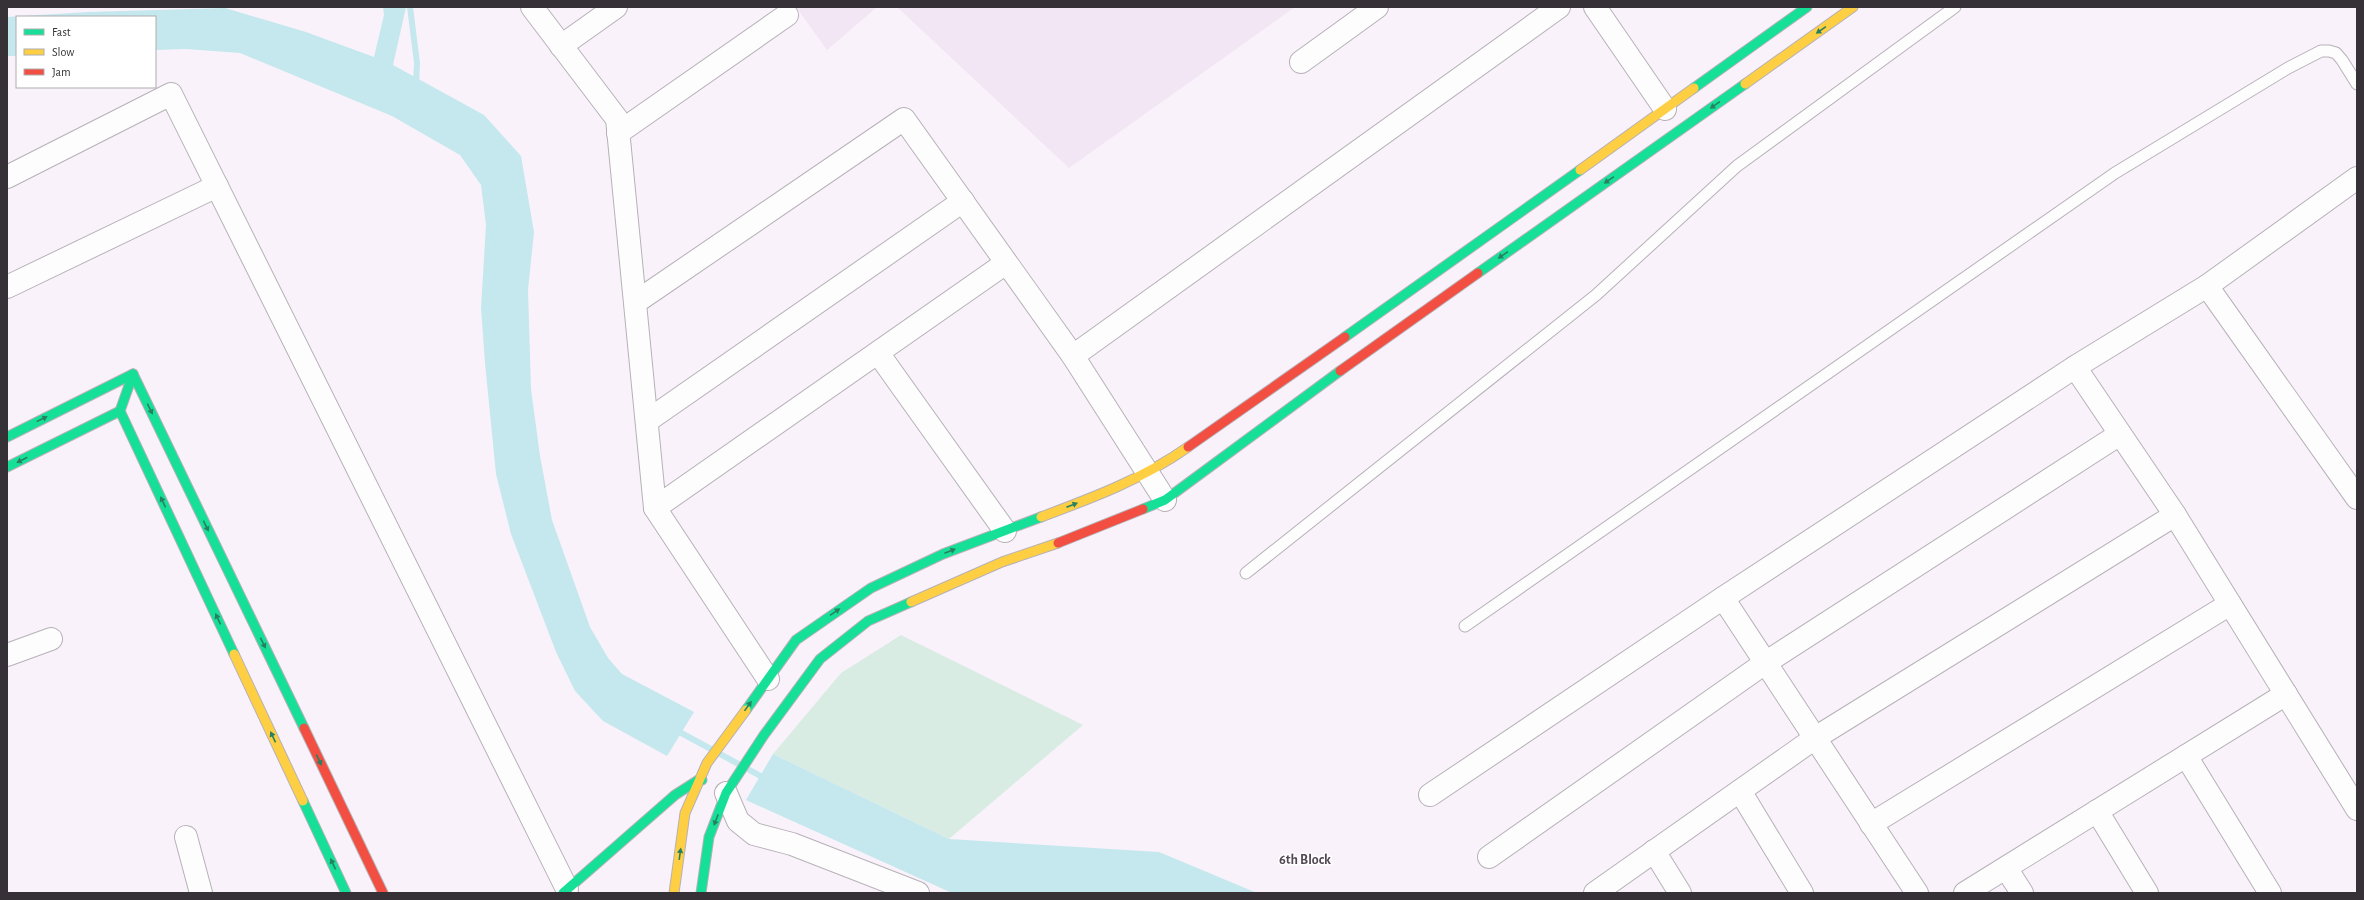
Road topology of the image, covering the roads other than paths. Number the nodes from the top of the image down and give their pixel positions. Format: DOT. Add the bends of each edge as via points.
graph roads {
  1 [pos="532,7"];
  2 [pos="616,7"];
  3 [pos="1377,7"];
  4 [pos="1558,7"];
  5 [pos="1595,7"];
  6 [pos="1807,7"];
  7 [pos="1853,7"];
  8 [pos="1955,7"];
  9 [pos="787,14"];
  10 [pos="561,46"];
  11 [pos="1301,62"];
  12 [pos="2357,84"];
  13 [pos="1665,109"];
  14 [pos="618,132"];
  15 [pos="7,177"];
  16 [pos="2357,178"];
  17 [pos="217,186"];
  18 [pos="963,201"];
  19 [pos="1006,263"];
  20 [pos="2207,286"];
  21 [pos="7,287"];
  22 [pos="636,302"];
  23 [pos="878,353"];
  24 [pos="1073,356"];
  25 [pos="2075,367"];
  26 [pos="133,374"];
  27 [pos="120,411"];
  28 [pos="647,421"];
  29 [pos="2120,434"];
  30 [pos="7,436"];
  31 [pos="7,467"];
  32 [pos="1148,472"];
  33 [pos="2357,498"];
  34 [pos="1165,500"];
  35 [pos="655,508"];
  36 [pos="2175,515"];
  37 [pos="1005,531"];
  38 [pos="1246,573"];
  39 [pos="1723,598"];
  40 [pos="2230,604"];
  41 [pos="1465,626"];
  42 [pos="51,639"];
  43 [pos="7,655"];
  44 [pos="1765,663"];
  45 [pos="768,679"];
  46 [pos="2286,694"];
  47 [pos="1815,738"];
  48 [pos="2186,756"];
  49 [pos="700,779"];
  50 [pos="720,789"];
  51 [pos="1740,791"];
  52 [pos="1430,795"];
  53 [pos="2357,809"];
  54 [pos="2097,811"];
  55 [pos="1872,824"];
  56 [pos="186,837"];
  57 [pos="1654,852"];
  58 [pos="1489,857"];
  59 [pos="2006,868"];
  60 [pos="565,891"];
  61 [pos="201,893"];
  62 [pos="346,893"];
  63 [pos="383,893"];
  64 [pos="674,893"];
  65 [pos="701,893"];
  66 [pos="918,893"];
  67 [pos="1595,893"];
  68 [pos="1680,893"];
  69 [pos="1802,893"];
  70 [pos="1917,893"];
  71 [pos="1965,893"];
  72 [pos="2022,893"];
  73 [pos="2147,893"];
  74 [pos="2270,893"];
  1 -- 10 [label="street"];
  2 -- 10 [label="street"];
  3 -- 11 [label="street"];
  4 -- 24 [label="street"];
  5 -- 13 [label="street"];
  6 -- 13 [label="street"];
  7 -- 34 [label="street, one-way" via="1326,381"];
  8 -- 38 [label="lane" via="1737,166 1596,295"];
  9 -- 14 [label="street"];
  10 -- 14 [label="street" via="617,119"];
  12 -- 41 [label="lane" via="2336,53 2321,50 2135,160"];
  13 -- 32 [label="street" via="1455,260 1167,462"];
  14 -- 22 [label="street"];
  15 -- 17 [label="street" via="171,94"];
  16 -- 20 [label="street"];
  17 -- 21 [label="street"];
  17 -- 60 [label="street"];
  18 -- 19 [label="street"];
  18 -- 22 [label="street" via="904,119"];
  18 -- 28 [label="street"];
  19 -- 23 [label="street"];
  19 -- 24 [label="street"];
  20 -- 25 [label="street"];
  20 -- 33 [label="street"];
  22 -- 28 [label="street"];
  23 -- 35 [label="street"];
  23 -- 37 [label="street"];
  24 -- 32 [label="street"];
  25 -- 29 [label="street"];
  25 -- 39 [label="street"];
  26 -- 27 [label="street"];
  30 -- 26 [label="street, one-way"];
  26 -- 63 [label="street, one-way"];
  27 -- 31 [label="street, one-way"];
  62 -- 27 [label="street, one-way"];
  28 -- 35 [label="street"];
  29 -- 36 [label="street"];
  29 -- 44 [label="street"];
  32 -- 34 [label="street"];
  37 -- 32 [label="street, one-way" via="1110,491"];
  34 -- 50 [label="street" via="1081,536 1002,562 868,621 820,659 740,772"];
  35 -- 45 [label="street"];
  36 -- 40 [label="street"];
  36 -- 47 [label="street"];
  45 -- 37 [label="street, one-way" via="796,640 871,588 943,554"];
  39 -- 44 [label="street"];
  39 -- 52 [label="street"];
  40 -- 46 [label="street"];
  40 -- 55 [label="street"];
  42 -- 43 [label="street"];
  44 -- 47 [label="street"];
  44 -- 58 [label="street"];
  49 -- 45 [label="street, one-way" via="714,754"];
  46 -- 48 [label="street"];
  46 -- 53 [label="street"];
  47 -- 51 [label="street"];
  47 -- 55 [label="street"];
  48 -- 54 [label="street"];
  48 -- 74 [label="street"];
  49 -- 50 [label="street"];
  49 -- 60 [label="street" via="675,795"];
  64 -- 49 [label="street, one-way" via="685,813"];
  50 -- 65 [label="street, one-way" via="709,837"];
  50 -- 66 [label="street" via="738,821 754,834 792,844"];
  51 -- 57 [label="street"];
  51 -- 69 [label="street"];
  54 -- 59 [label="street"];
  54 -- 73 [label="street"];
  55 -- 70 [label="street"];
  56 -- 61 [label="street"];
  57 -- 67 [label="street"];
  57 -- 68 [label="street"];
  59 -- 71 [label="street"];
  59 -- 72 [label="street"];
}
